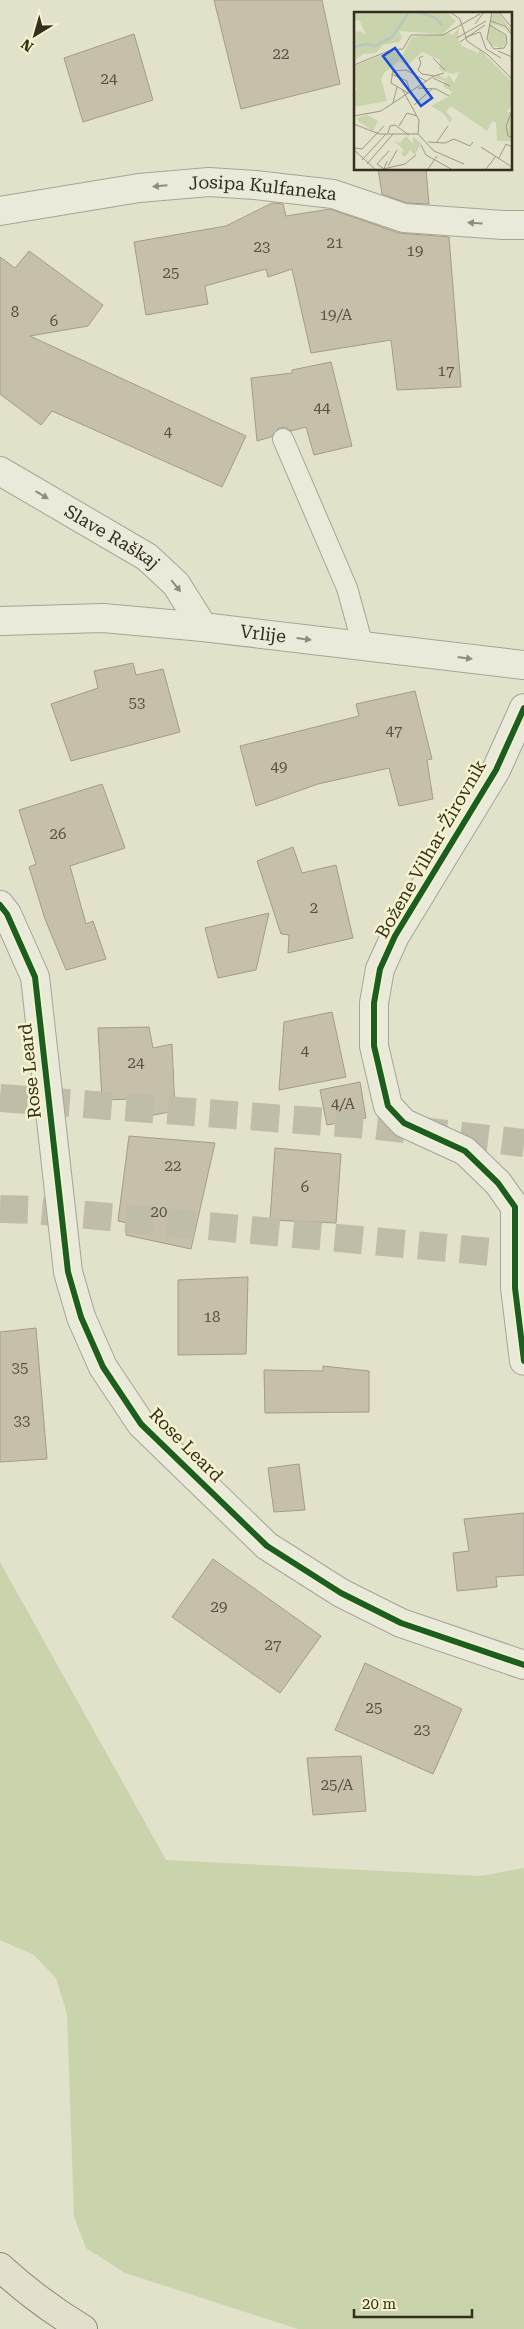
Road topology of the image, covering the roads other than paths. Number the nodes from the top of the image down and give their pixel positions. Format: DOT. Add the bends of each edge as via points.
graph roads {
  1 [pos="0,211"];
  2 [pos="524,225"];
  3 [pos="283,439"];
  4 [pos="0,471"];
  5 [pos="0,621"];
  6 [pos="203,627"];
  7 [pos="363,646"];
  8 [pos="524,665"];
  9 [pos="524,708"];
  10 [pos="0,905"];
  11 [pos="524,1361"];
  12 [pos="524,1665"];
  13 [pos="0,2267"];
  14 [pos="83,2329"];
  2 -- 1 [label="street, Josipa Kulfaneka, one-way" via="404,218 333,194 209,182 139,188"];
  3 -- 7 [label="lane" via="347,588"];
  4 -- 6 [label="street, Slave Raškaj, one-way" via="146,557 176,584"];
  5 -- 6 [label="street, Vrlije" via="103,618"];
  6 -- 7 [label="street, Vrlije, one-way"];
  7 -- 8 [label="street, Vrlije, one-way"];
  9 -- 11 [label="street, Božene Vilhar-Žirovnik" via="496,770 395,936 380,969 374,1003 374,1046 388,1106 404,1123 465,1151 498,1182 516,1206 515,1288"];
  10 -- 12 [label="street, Rose Leard" via="35,977 68,1272 103,1367 141,1424 267,1546 341,1593 401,1623"];
  13 -- 14 [label="main road" via="21,2287"];
}
